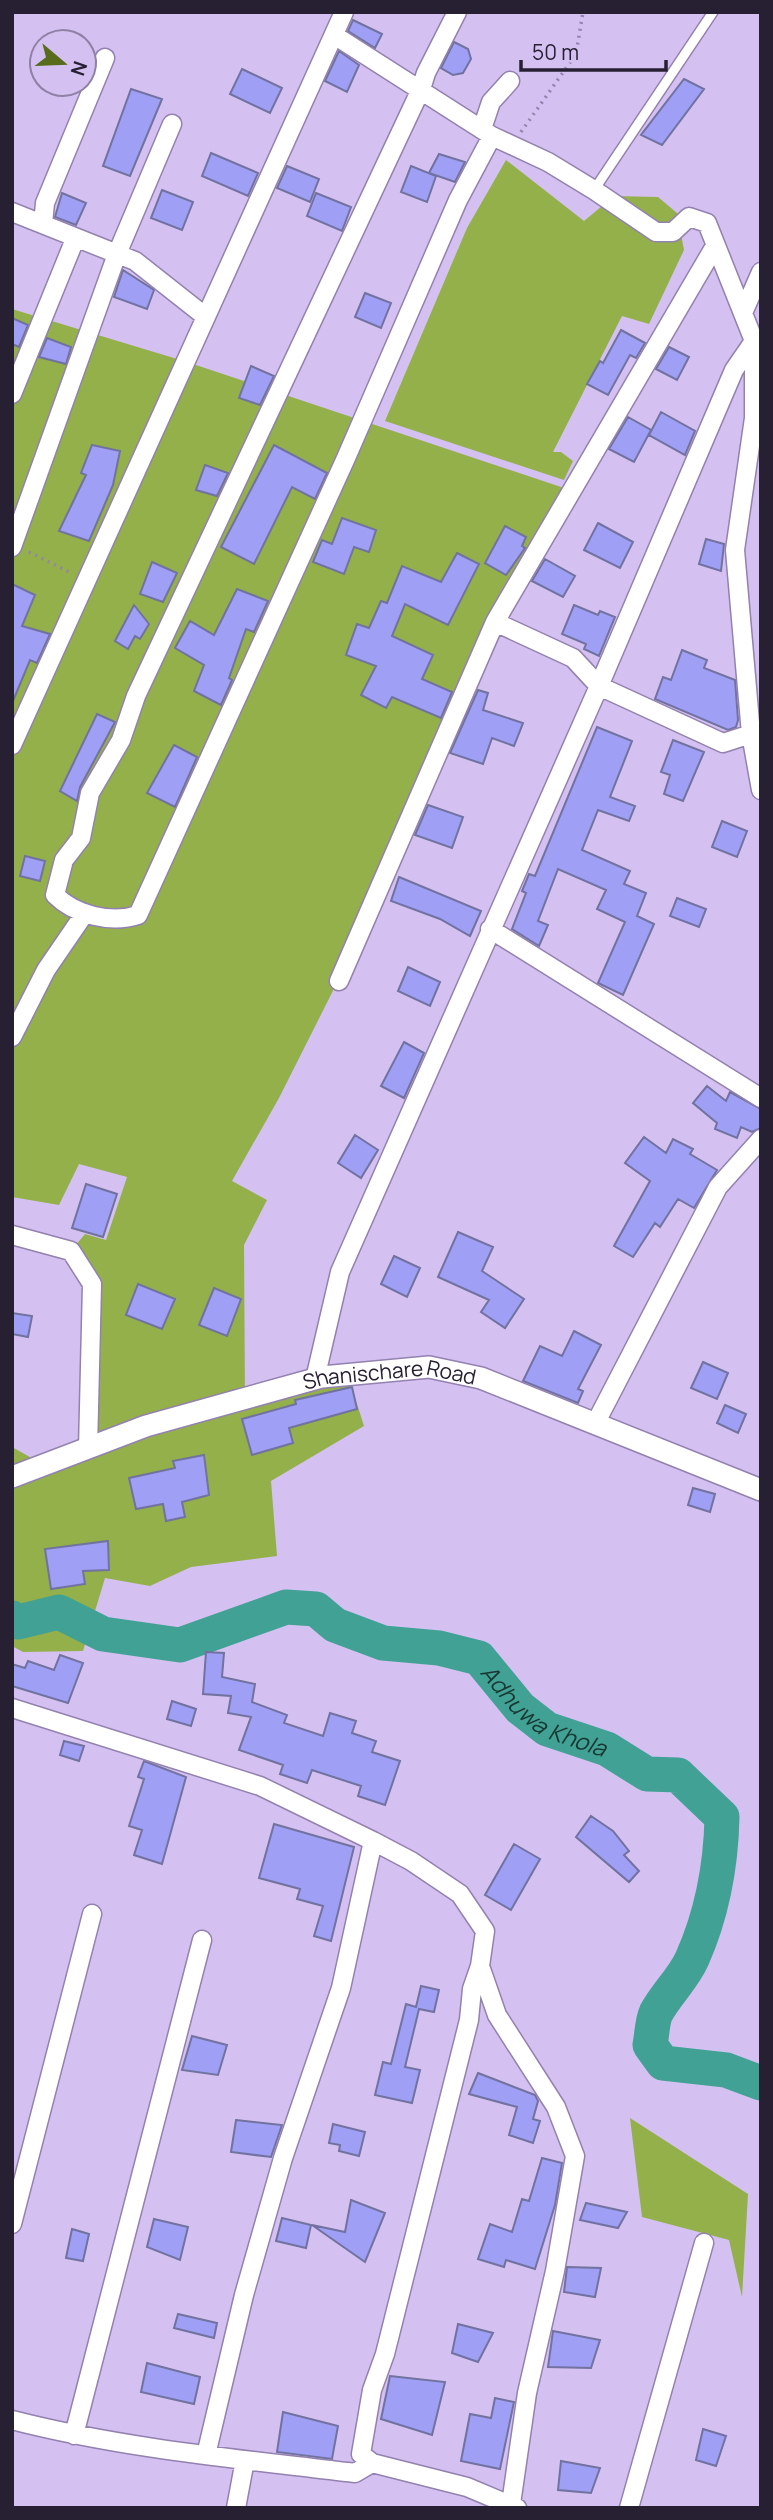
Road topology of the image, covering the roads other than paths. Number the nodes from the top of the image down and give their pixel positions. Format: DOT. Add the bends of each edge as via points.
graph roads {
  1 [pos="344,12"];
  2 [pos="457,12"];
  3 [pos="713,12"];
  4 [pos="334,35"];
  5 [pos="105,58"];
  6 [pos="510,81"];
  7 [pos="421,89"];
  8 [pos="172,124"];
  9 [pos="487,132"];
  10 [pos="594,190"];
  11 [pos="12,212"];
  12 [pos="43,224"];
  13 [pos="75,239"];
  14 [pos="715,246"];
  15 [pos="117,254"];
  16 [pos="761,272"];
  17 [pos="743,313"];
  18 [pos="206,317"];
  19 [pos="754,341"];
  20 [pos="12,394"];
  21 [pos="758,419"];
  22 [pos="13,546"];
  23 [pos="495,622"];
  24 [pos="599,686"];
  25 [pos="751,734"];
  26 [pos="12,745"];
  27 [pos="761,790"];
  28 [pos="85,913"];
  29 [pos="490,929"];
  30 [pos="339,981"];
  31 [pos="12,1037"];
  32 [pos="761,1098"];
  33 [pos="761,1139"];
  34 [pos="12,1235"];
  35 [pos="315,1379"];
  36 [pos="595,1424"];
  37 [pos="88,1449"];
  38 [pos="12,1477"];
  39 [pos="761,1490"];
  40 [pos="12,1708"];
  41 [pos="373,1840"];
  42 [pos="92,1914"];
  43 [pos="202,1940"];
  44 [pos="480,1966"];
  45 [pos="12,2224"];
  46 [pos="705,2244"];
  47 [pos="12,2420"];
  48 [pos="74,2435"];
  49 [pos="206,2455"];
  50 [pos="245,2460"];
  51 [pos="372,2463"];
  52 [pos="514,2506"];
  53 [pos="236,2508"];
  54 [pos="629,2508"];
  1 -- 4 [label="street"];
  2 -- 7 [label="street"];
  3 -- 10 [label="lane"];
  4 -- 7 [label="street"];
  4 -- 18 [label="street"];
  5 -- 12 [label="street" via="45,203"];
  6 -- 9 [label="street" via="491,102"];
  7 -- 9 [label="street"];
  7 -- 28 [label="street" via="136,696 121,740 90,793 81,838 64,860 55,895 69,909"];
  8 -- 15 [label="street"];
  9 -- 10 [label="street"];
  9 -- 28 [label="street" via="245,684 138,915 125,919"];
  10 -- 14 [label="street" via="656,232 673,232 689,217 707,223"];
  11 -- 12 [label="street"];
  12 -- 13 [label="street"];
  13 -- 15 [label="street"];
  13 -- 20 [label="street"];
  14 -- 17 [label="street"];
  14 -- 23 [label="street"];
  15 -- 18 [label="street" via="135,261"];
  15 -- 22 [label="street"];
  16 -- 17 [label="street"];
  17 -- 19 [label="street"];
  18 -- 26 [label="street"];
  19 -- 21 [label="street"];
  19 -- 24 [label="street" via="734,370"];
  21 -- 25 [label="street" via="735,550"];
  23 -- 24 [label="street" via="573,658"];
  23 -- 30 [label="street"];
  24 -- 25 [label="street" via="723,743"];
  24 -- 29 [label="street"];
  25 -- 27 [label="street"];
  28 -- 31 [label="street" via="46,970"];
  29 -- 32 [label="street"];
  29 -- 35 [label="street" via="340,1272"];
  33 -- 36 [label="street" via="718,1187"];
  34 -- 37 [label="street" via="71,1251 92,1284"];
  35 -- 36 [label="street, Shanischare Road" via="429,1367 481,1378"];
  35 -- 37 [label="street, Shanischare Road" via="146,1426"];
  36 -- 39 [label="street, Shanischare Road"];
  37 -- 38 [label="street, Shanischare Road"];
  40 -- 41 [label="street" via="260,1786"];
  41 -- 44 [label="street" via="460,1894 485,1931"];
  41 -- 49 [label="street" via="341,1988 295,2116 244,2295"];
  42 -- 45 [label="street"];
  43 -- 48 [label="street"];
  44 -- 51 [label="street" via="369,2403 360,2454"];
  44 -- 52 [label="street" via="497,2015 556,2107 575,2156 527,2393"];
  46 -- 54 [label="street"];
  47 -- 48 [label="street"];
  48 -- 49 [label="street"];
  49 -- 50 [label="street"];
  50 -- 51 [label="street" via="355,2473"];
  50 -- 53 [label="street"];
  51 -- 52 [label="street" via="467,2487"];
}
